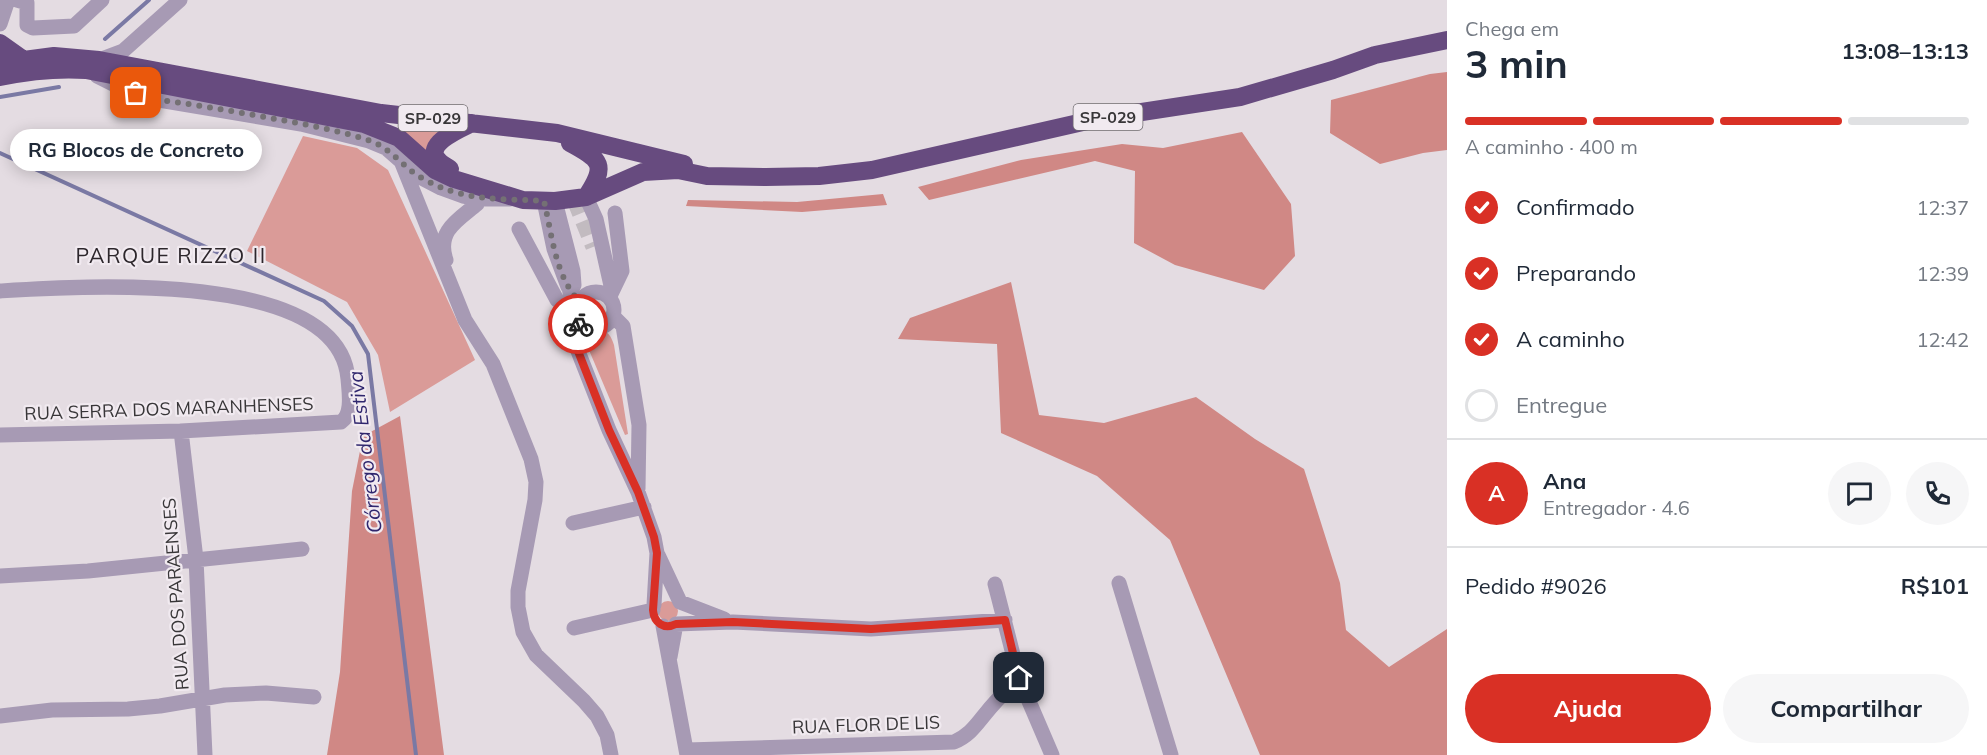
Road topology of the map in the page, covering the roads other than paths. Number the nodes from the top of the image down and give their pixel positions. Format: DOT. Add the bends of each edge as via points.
graph roads {
  1 [pos="8,0"];
  2 [pos="17,0"];
  3 [pos="102,0"];
  4 [pos="180,0"];
  5 [pos="0,24"];
  6 [pos="142,35"];
  7 [pos="1447,40"];
  8 [pos="0,43"];
  9 [pos="24,60"];
  10 [pos="0,63"];
  11 [pos="93,65"];
  12 [pos="0,77"];
  13 [pos="208,79"];
  14 [pos="472,123"];
  15 [pos="554,134"];
  16 [pos="401,161"];
  17 [pos="418,176"];
  18 [pos="766,177"];
  19 [pos="482,196"];
  20 [pos="586,197"];
  21 [pos="518,200"];
  22 [pos="550,201"];
  23 [pos="615,213"];
  24 [pos="519,229"];
  25 [pos="592,247"];
  26 [pos="0,291"];
  27 [pos="610,296"];
  28 [pos="576,303"];
  29 [pos="613,316"];
  30 [pos="465,320"];
  31 [pos="181,431"];
  32 [pos="0,435"];
  33 [pos="638,492"];
  34 [pos="645,507"];
  35 [pos="573,523"];
  36 [pos="302,549"];
  37 [pos="657,553"];
  38 [pos="196,559"];
  39 [pos="0,576"];
  40 [pos="1119,582"];
  41 [pos="995,584"];
  42 [pos="680,602"];
  43 [pos="653,608"];
  44 [pos="1005,620"];
  45 [pos="733,622"];
  46 [pos="669,625"];
  47 [pos="574,628"];
  48 [pos="1019,678"];
  49 [pos="203,697"];
  50 [pos="314,697"];
  51 [pos="0,716"];
  52 [pos="923,748"];
  53 [pos="687,753"];
  54 [pos="205,755"];
  55 [pos="612,755"];
  56 [pos="1052,755"];
  57 [pos="1171,755"];
  1 -- 5 [label="street"];
  2 -- 3 [label="street" via="27,3 27,25 33,28 74,26"];
  4 -- 6 [label="street"];
  6 -- 11 [label="street" via="123,51"];
  6 -- 13 [label="street" via="137,55 143,62"];
  7 -- 18 [label="highway, SP-029" via="1375,55 1240,97 1096,119 872,170"];
  8 -- 9 [label="highway"];
  9 -- 10 [label="highway, SP-029"];
  9 -- 11 [label="highway, SP-029" via="54,56"];
  11 -- 12 [label="highway, SP-029"];
  11 -- 13 [label="highway, SP-029"];
  11 -- 16 [label="street, SP-029" via="119,87 153,99 301,124 369,141 386,148"];
  11 -- 19 [label="highway, SP-029" via="364,124 399,138 435,170"];
  13 -- 14 [label="highway, SP-029" via="381,113"];
  14 -- 15 [label="highway, SP-029"];
  14 -- 19 [label="highway, SP-029" via="440,141 435,156"];
  15 -- 18 [label="highway, SP-029" via="661,159"];
  15 -- 20 [label="highway, SP-029" via="597,160 599,174"];
  16 -- 17 [label="street, SP-029"];
  16 -- 30 [label="street"];
  17 -- 19 [label="street, SP-029" via="442,197"];
  17 -- 21 [label="street, SP-029" via="463,196"];
  18 -- 20 [label="highway, SP-029" via="707,177 678,170 643,172"];
  19 -- 21 [label="highway, SP-029"];
  19 -- 30 [label="street" via="450,227 443,243"];
  20 -- 22 [label="highway, SP-029"];
  20 -- 27 [label="street" via="596,219 612,290"];
  21 -- 22 [label="highway, SP-029"];
  22 -- 28 [label="street" via="554,249"];
  23 -- 27 [label="street" via="622,271"];
  24 -- 28 [label="street" via="557,300"];
  25 -- 27 [label="street"];
  26 -- 31 [label="street, RUA SERRA DOS MARANHENSES" via="78,286 177,289 243,297 286,310 316,328 344,360 349,410 339,422"];
  28 -- 29 [label="street" via="584,323 595,328 606,325"];
  28 -- 29 [label="street" via="589,294 606,295 613,304"];
  28 -- 33 [label="street" via="576,346"];
  29 -- 33 [label="street" via="623,326 639,425"];
  30 -- 55 [label="street" via="493,364 534,472 535,500 518,591 523,632 536,655 603,724"];
  31 -- 32 [label="street, RUA SERRA DOS MARANHENSES"];
  31 -- 38 [label="street, RUA DOS PARAENSES"];
  33 -- 34 [label="street"];
  34 -- 35 [label="street"];
  34 -- 37 [label="street"];
  36 -- 38 [label="street"];
  37 -- 42 [label="street"];
  37 -- 43 [label="street"];
  38 -- 39 [label="street" via="88,572"];
  38 -- 49 [label="street, RUA DOS PARAENSES"];
  40 -- 57 [label="street"];
  41 -- 44 [label="street"];
  42 -- 43 [label="street" via="661,598"];
  42 -- 45 [label="street"];
  42 -- 46 [label="street" via="680,621"];
  43 -- 46 [label="street" via="655,620"];
  43 -- 47 [label="street"];
  44 -- 45 [label="street" via="871,629"];
  44 -- 48 [label="street"];
  45 -- 46 [label="street"];
  46 -- 53 [label="street" via="670,657"];
  48 -- 52 [label="street, RUA FLOR DE LIS" via="963,738"];
  48 -- 56 [label="street"];
  49 -- 50 [label="street" via="266,693"];
  49 -- 51 [label="street" via="128,709 52,710"];
  49 -- 54 [label="street, RUA DOS PARAENSES"];
  52 -- 53 [label="street, RUA FLOR DE LIS"];
}
